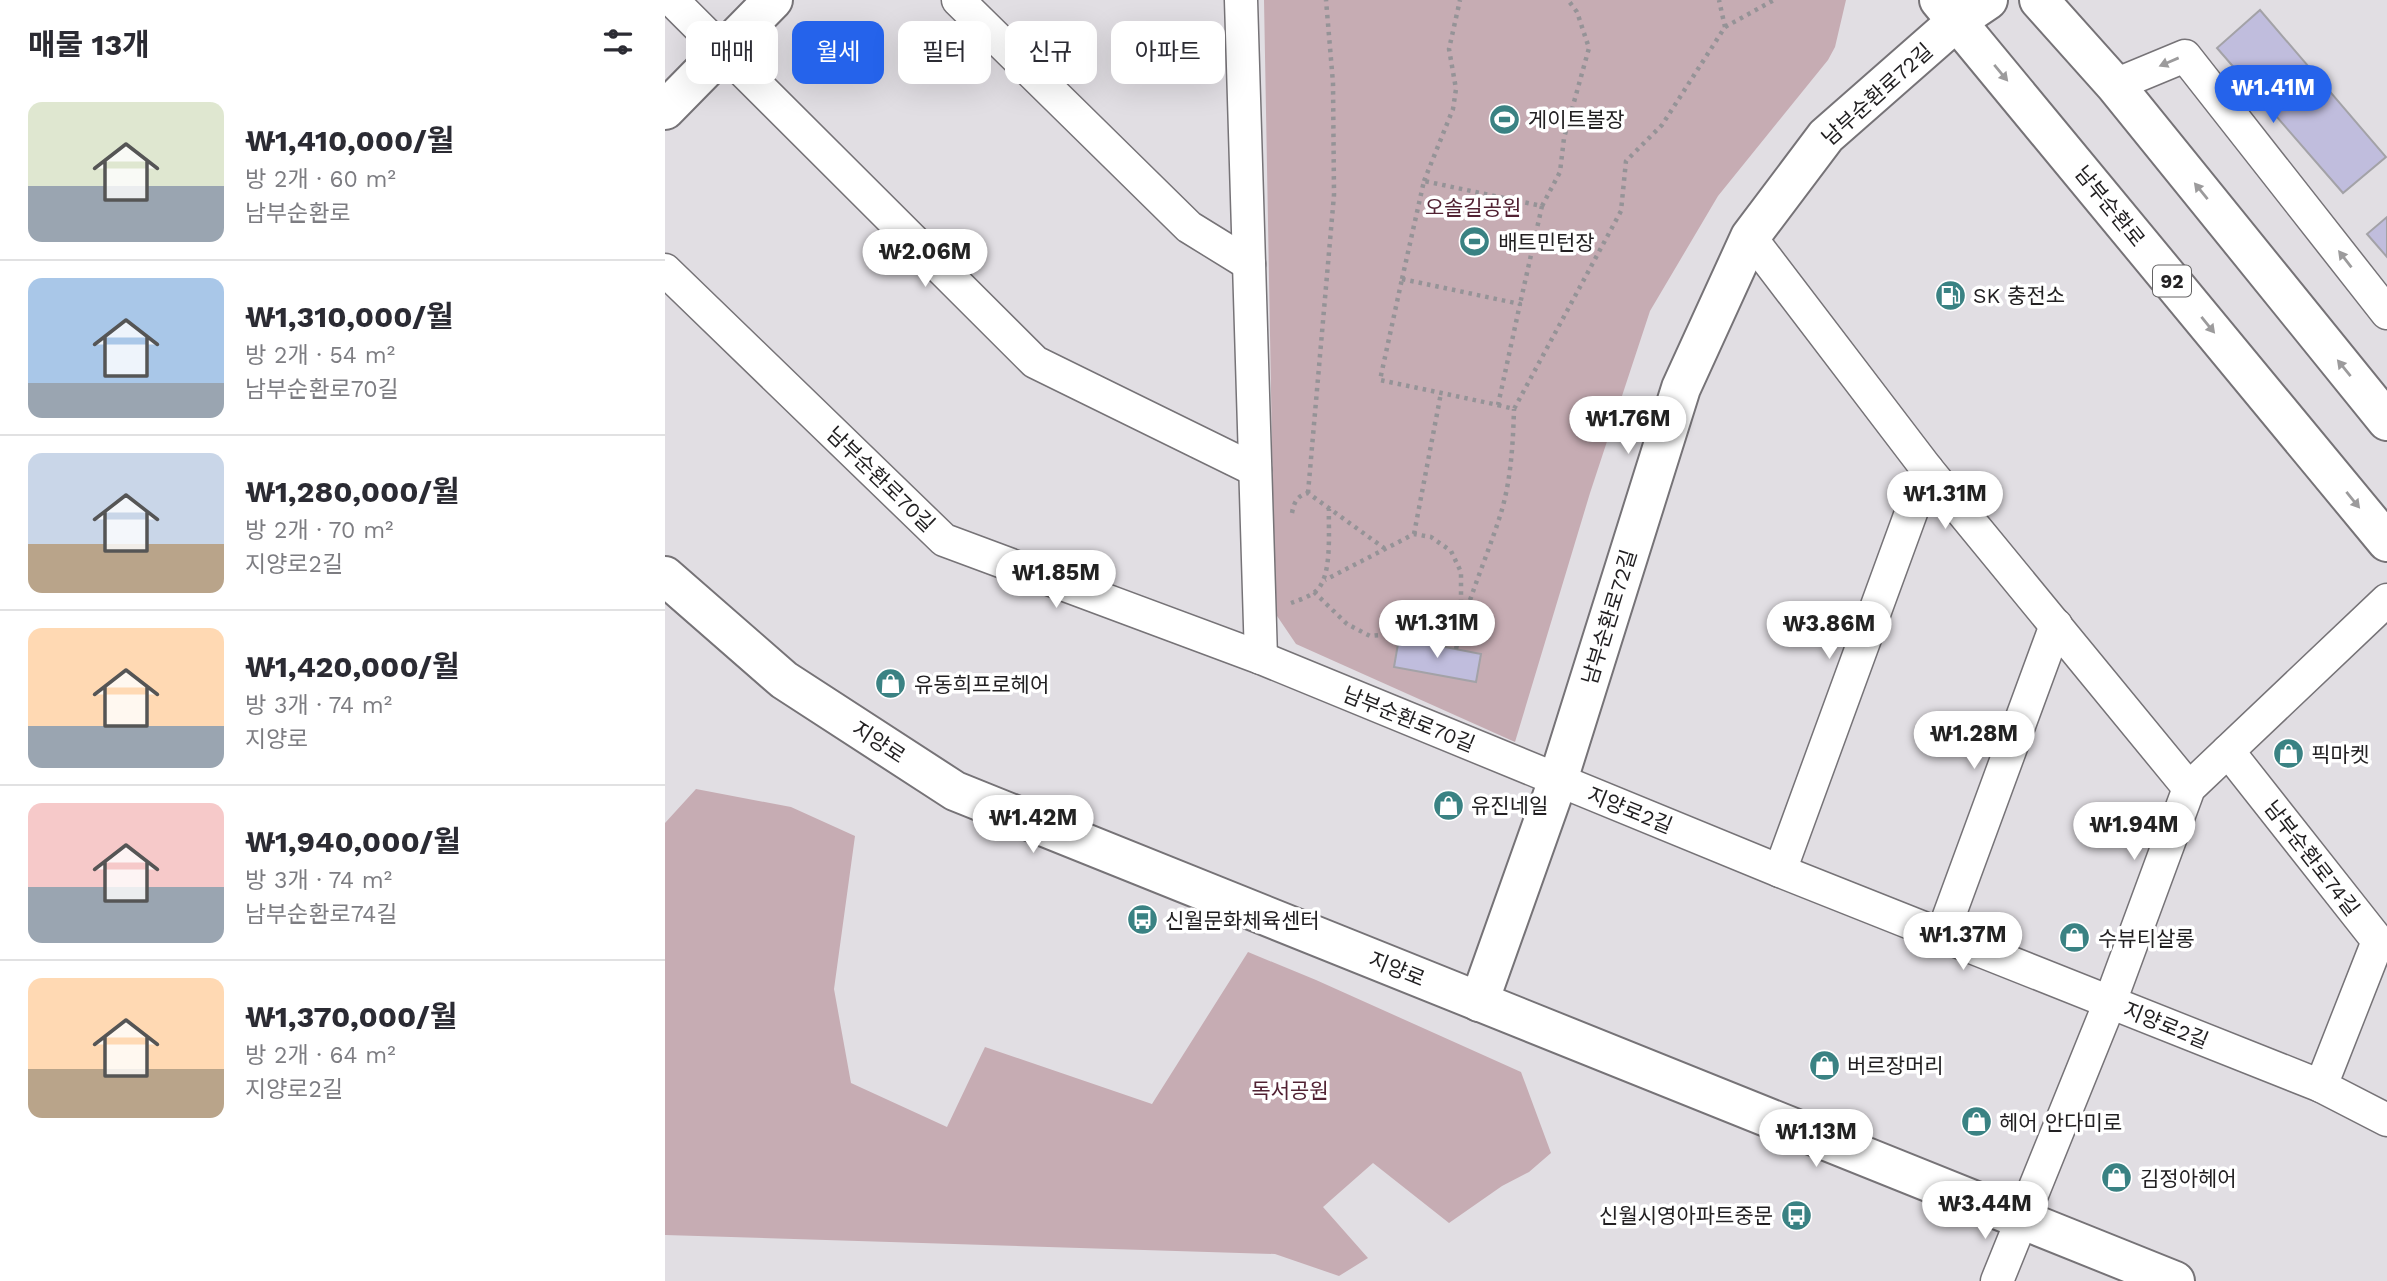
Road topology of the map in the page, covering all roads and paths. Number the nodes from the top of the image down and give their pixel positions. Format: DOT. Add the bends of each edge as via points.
graph roads {
  1 [pos="672,0"];
  2 [pos="773,0"];
  3 [pos="958,0"];
  4 [pos="1241,0"];
  5 [pos="1326,0"];
  6 [pos="1460,0"];
  7 [pos="1568,0"];
  8 [pos="1720,0"];
  9 [pos="1774,0"];
  10 [pos="2039,0"];
  11 [pos="1961,7"];
  12 [pos="693,21"];
  13 [pos="752,21"];
  14 [pos="1725,27"];
  15 [pos="691,84"];
  16 [pos="756,84"];
  17 [pos="2115,85"];
  18 [pos="665,110"];
  19 [pos="1424,181"];
  20 [pos="1542,206"];
  21 [pos="1750,237"];
  22 [pos="1249,264"];
  23 [pos="665,270"];
  24 [pos="1402,279"];
  25 [pos="1520,304"];
  26 [pos="2387,313"];
  27 [pos="1441,393"];
  28 [pos="1498,405"];
  29 [pos="1514,409"];
  30 [pos="2387,421"];
  31 [pos="1927,469"];
  32 [pos="1255,470"];
  33 [pos="1308,493"];
  34 [pos="1329,508"];
  35 [pos="1290,519"];
  36 [pos="1414,534"];
  37 [pos="2387,542"];
  38 [pos="1384,548"];
  39 [pos="665,576"];
  40 [pos="1325,580"];
  41 [pos="1314,592"];
  42 [pos="2387,600"];
  43 [pos="1259,608"];
  44 [pos="2056,625"];
  45 [pos="1461,627"];
  46 [pos="1456,649"];
  47 [pos="1261,658"];
  48 [pos="2228,751"];
  49 [pos="1558,780"];
  50 [pos="2189,788"];
  51 [pos="1780,871"];
  52 [pos="1941,935"];
  53 [pos="1479,1002"];
  54 [pos="2110,1002"];
  55 [pos="2321,1086"];
  56 [pos="2387,1120"];
  57 [pos="2021,1219"];
  58 [pos="1997,1281"];
  59 [pos="2175,1281"];
  1 -- 12 [label="street"];
  2 -- 13 [label="main road"];
  3 -- 22 [label="street" via="1189,227"];
  4 -- 22 [label="street"];
  5 -- 33 [label="path" via="1333,83 1334,195"];
  6 -- 19 [label="path" via="1449,49 1456,89 1453,109"];
  7 -- 20 [label="path" via="1589,48 1564,138 1560,172"];
  8 -- 14 [label="path"];
  9 -- 14 [label="path"];
  10 -- 17 [label="main road"];
  11 -- 21 [label="main road, 남부순환로72길" via="1826,136"];
  11 -- 37 [label="main road, 남부순환로 / 92, one-way"];
  14 -- 29 [label="path" via="1662,125 1626,161 1621,211"];
  15 -- 18 [label="main road"];
  16 -- 32 [label="street" via="1035,362"];
  26 -- 17 [label="street, one-way" via="2185,56"];
  30 -- 17 [label="main road, one-way"];
  19 -- 20 [label="path"];
  19 -- 24 [label="path"];
  20 -- 25 [label="path"];
  21 -- 31 [label="street"];
  21 -- 49 [label="main road, 남부순환로72길" via="1681,388"];
  22 -- 32 [label="street"];
  23 -- 47 [label="street, 남부순환로70길" via="944,540"];
  24 -- 25 [label="path"];
  24 -- 27 [label="path" via="1380,380"];
  25 -- 28 [label="path"];
  27 -- 28 [label="path"];
  27 -- 36 [label="path"];
  28 -- 29 [label="path"];
  29 -- 45 [label="path" via="1501,513"];
  31 -- 44 [label="street"];
  31 -- 51 [label="street"];
  32 -- 43 [label="street"];
  33 -- 34 [label="path"];
  33 -- 35 [label="path" via="1294,502"];
  34 -- 38 [label="path"];
  34 -- 40 [label="path"];
  36 -- 38 [label="path"];
  36 -- 45 [label="path" via="1431,537 1451,551 1461,572"];
  38 -- 40 [label="path"];
  39 -- 53 [label="main road, 지양로" via="784,680 954,791"];
  40 -- 41 [label="path"];
  41 -- 43 [label="path" via="1281,607"];
  41 -- 45 [label="path" via="1347,624 1370,636"];
  42 -- 48 [label="street"];
  43 -- 47 [label="street"];
  44 -- 50 [label="street"];
  44 -- 52 [label="street"];
  45 -- 46 [label="path"];
  47 -- 49 [label="street, 남부순환로70길"];
  48 -- 50 [label="street"];
  48 -- 55 [label="street, 남부순환로74길" via="2378,942"];
  49 -- 51 [label="street, 지양로2길"];
  49 -- 53 [label="main road, 남부순환로72길"];
  50 -- 54 [label="street"];
  51 -- 52 [label="street, 지양로2길"];
  52 -- 54 [label="street, 지양로2길"];
  53 -- 57 [label="main road, 지양로"];
  54 -- 55 [label="street, 지양로2길"];
  54 -- 57 [label="street"];
  55 -- 56 [label="street, 지양로2길"];
  57 -- 58 [label="street"];
  57 -- 59 [label="main road, 지양로"];
}
